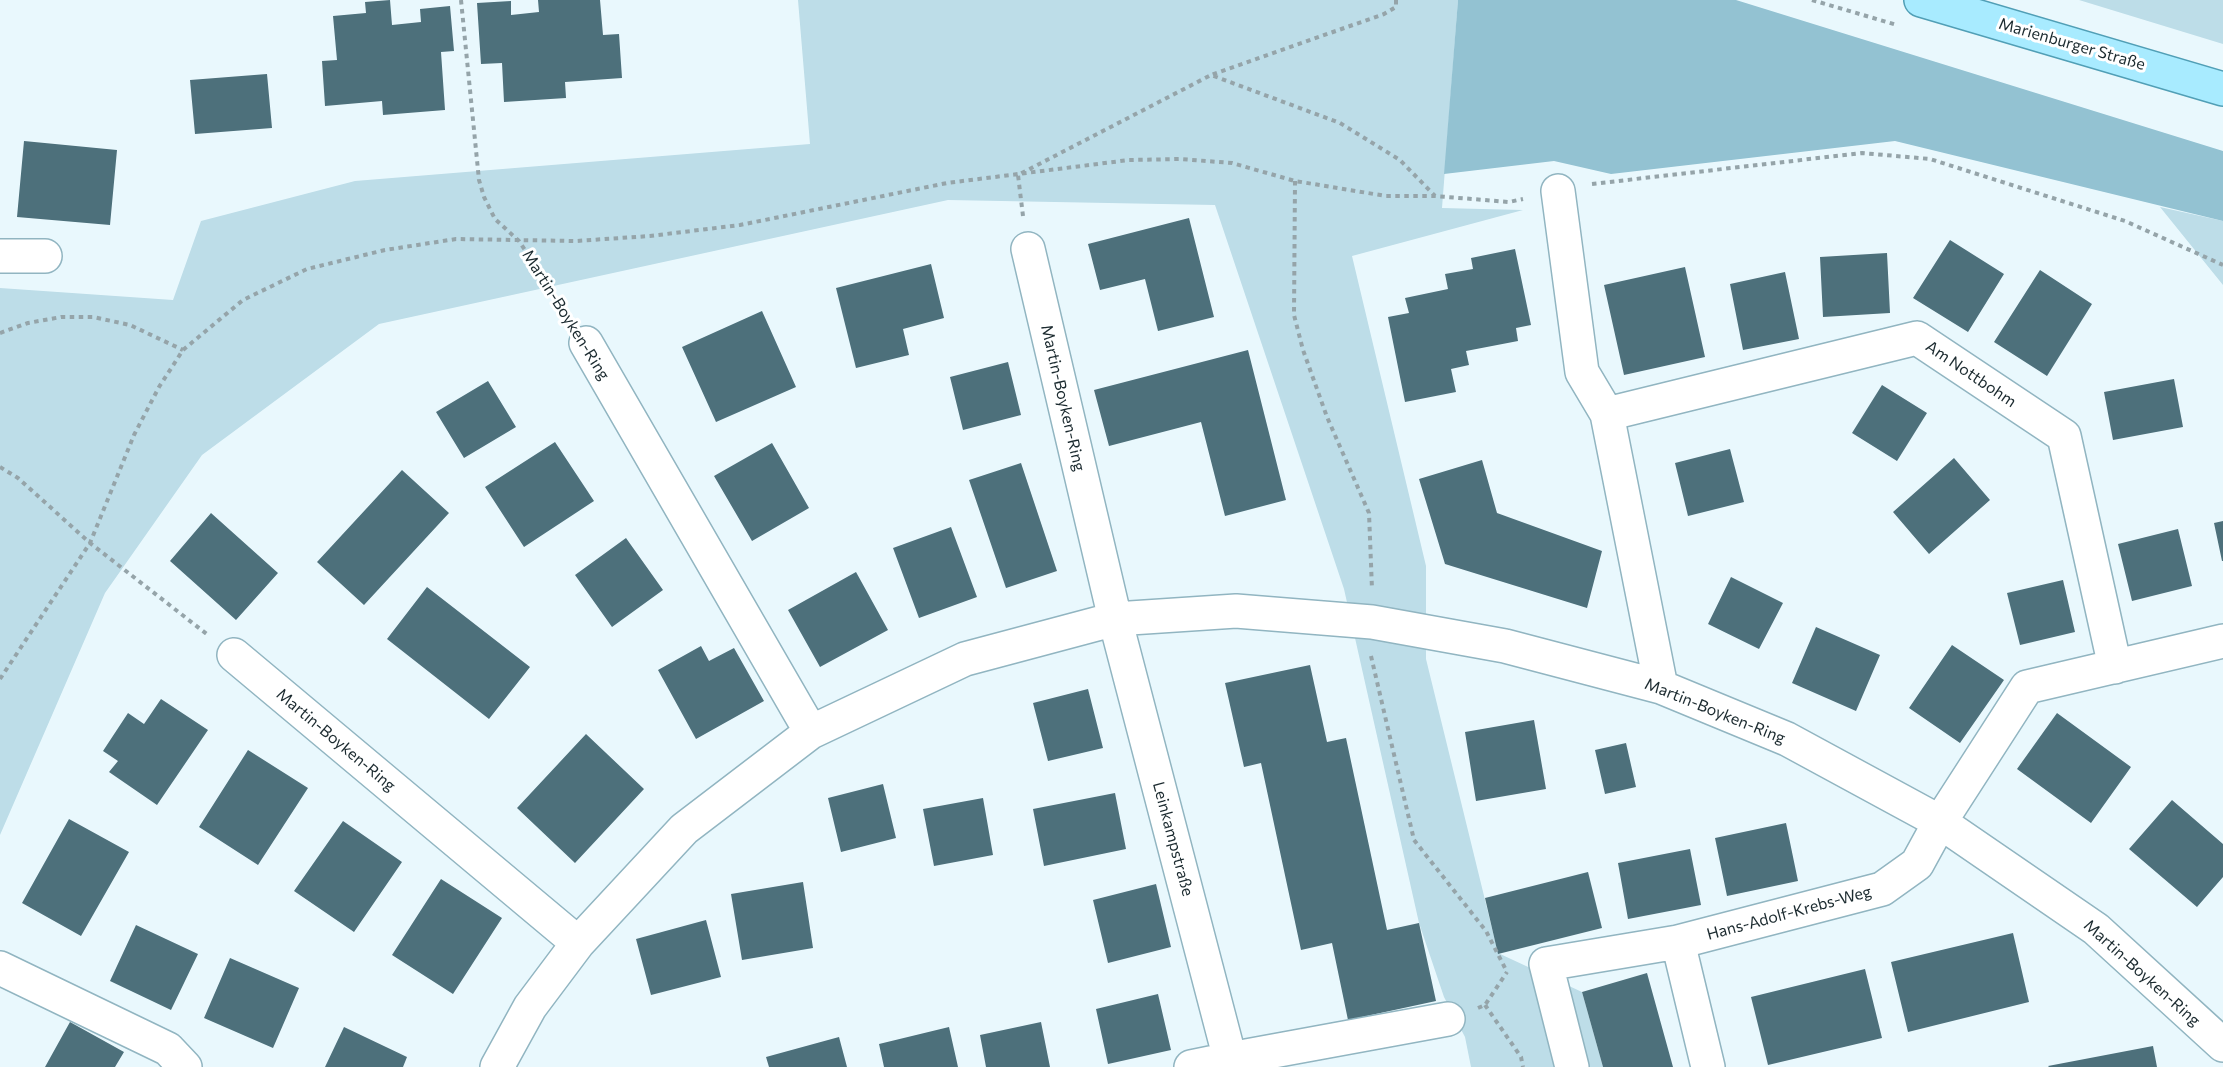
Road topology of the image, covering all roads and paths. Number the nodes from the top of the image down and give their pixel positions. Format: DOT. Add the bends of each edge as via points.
graph roads {
  1 [pos="461,0"];
  2 [pos="1396,0"];
  3 [pos="1921,0"];
  4 [pos="1211,75"];
  5 [pos="2223,89"];
  6 [pos="1018,175"];
  7 [pos="1295,181"];
  8 [pos="1558,191"];
  9 [pos="1436,196"];
  10 [pos="519,241"];
  11 [pos="1028,249"];
  12 [pos="0,256"];
  13 [pos="45,256"];
  14 [pos="2223,265"];
  15 [pos="0,333"];
  16 [pos="586,344"];
  17 [pos="183,350"];
  18 [pos="1607,414"];
  19 [pos="0,467"];
  20 [pos="90,543"];
  21 [pos="1115,619"];
  22 [pos="1372,622"];
  23 [pos="2223,641"];
  24 [pos="234,655"];
  25 [pos="2115,667"];
  26 [pos="0,678"];
  27 [pos="1661,687"];
  28 [pos="811,732"];
  29 [pos="1940,822"];
  30 [pos="1678,942"];
  31 [pos="578,943"];
  32 [pos="1546,964"];
  33 [pos="0,968"];
  34 [pos="1507,972"];
  35 [pos="1485,1005"];
  36 [pos="1448,1019"];
  37 [pos="2223,1046"];
  38 [pos="2223,1057"];
  39 [pos="1230,1059"];
  40 [pos="185,1067"];
  41 [pos="497,1067"];
  42 [pos="1191,1067"];
  43 [pos="1523,1067"];
  44 [pos="1572,1067"];
  45 [pos="1708,1067"];
  46 [pos="2219,1067"];
  1 -- 10 [label="path, Martin-Boyken-Ring" via="479,180 495,219"];
  2 -- 4 [label="path" via="1396,7 1384,14"];
  3 -- 5 [label="main road, Marienburger Straße"];
  4 -- 6 [label="path"];
  4 -- 9 [label="path" via="1340,123 1400,160"];
  6 -- 7 [label="path" via="1129,160 1180,159 1232,163"];
  6 -- 10 [label="path" via="947,183 740,225 650,236"];
  6 -- 11 [label="path"];
  7 -- 9 [label="path" via="1386,196"];
  7 -- 22 [label="path" via="1294,315 1328,417 1369,513"];
  8 -- 9 [label="path" via="1509,202"];
  8 -- 14 [label="path" via="1594,183 1862,153 1930,159 2125,221"];
  8 -- 18 [label="street" via="1582,372"];
  10 -- 16 [label="path, Martin-Boyken-Ring"];
  10 -- 17 [label="path" via="456,239 385,250 307,269 243,300"];
  11 -- 21 [label="street, Martin-Boyken-Ring"];
  12 -- 13 [label="street"];
  15 -- 17 [label="path" via="61,317 93,317 130,325"];
  16 -- 28 [label="street, Martin-Boyken-Ring"];
  17 -- 20 [label="path" via="135,435"];
  18 -- 25 [label="street, Am Nottbohm" via="1917,338 2064,436"];
  18 -- 27 [label="street"];
  19 -- 20 [label="path" via="18,478"];
  20 -- 24 [label="path"];
  20 -- 26 [label="path"];
  21 -- 22 [label="street, Martin-Boyken-Ring" via="1236,611"];
  21 -- 28 [label="street, Martin-Boyken-Ring" via="965,660"];
  21 -- 39 [label="street, Leinkampstraße"];
  22 -- 27 [label="street, Martin-Boyken-Ring" via="1505,646"];
  22 -- 34 [label="path" via="1369,647 1414,840 1486,931"];
  23 -- 25 [label="street"];
  24 -- 31 [label="street, Martin-Boyken-Ring"];
  25 -- 29 [label="street" via="2027,687"];
  27 -- 29 [label="street, Martin-Boyken-Ring" via="1787,739"];
  28 -- 31 [label="street, Martin-Boyken-Ring" via="684,829"];
  29 -- 30 [label="street, Hans-Adolf-Krebs-Weg" via="1917,864 1881,889"];
  29 -- 37 [label="street, Martin-Boyken-Ring" via="2096,929"];
  30 -- 32 [label="street, Hans-Adolf-Krebs-Weg"];
  30 -- 45 [label="street"];
  31 -- 41 [label="street, Martin-Boyken-Ring" via="531,1007"];
  32 -- 34 [label="path"];
  32 -- 44 [label="street"];
  33 -- 40 [label="street" via="168,1049"];
  34 -- 35 [label="path"];
  35 -- 36 [label="path"];
  35 -- 43 [label="path" via="1521,1057"];
  36 -- 39 [label="street"];
  38 -- 46 [label="street"];
  39 -- 42 [label="street"];
}
